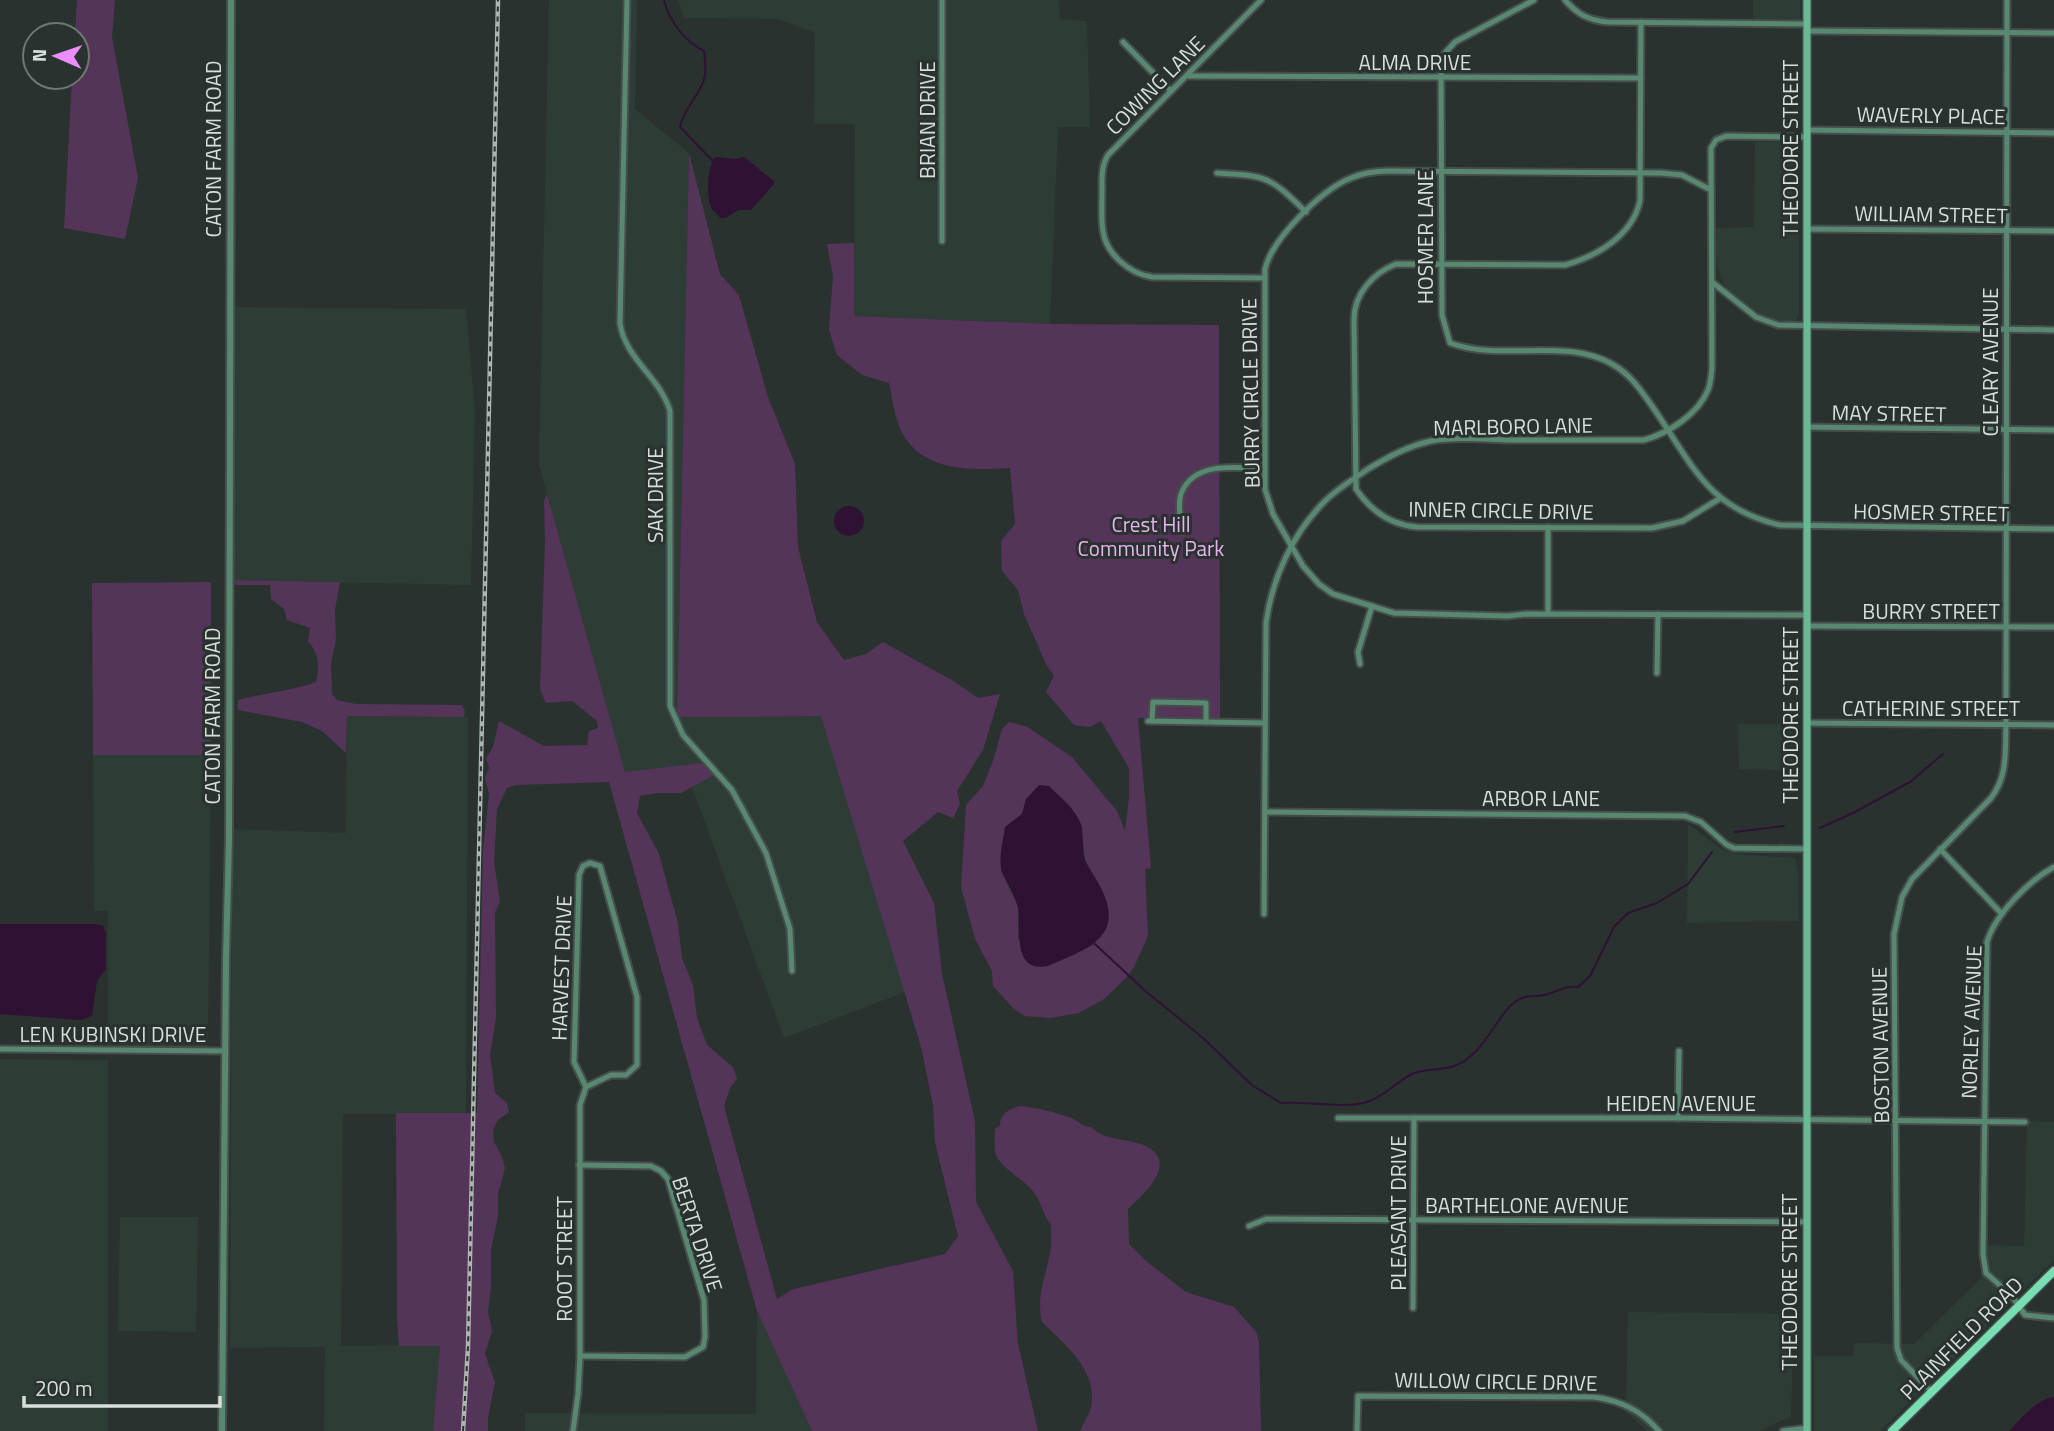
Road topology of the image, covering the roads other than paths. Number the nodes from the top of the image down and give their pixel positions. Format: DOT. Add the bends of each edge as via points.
graph roads {
  1 [pos="231,0"];
  2 [pos="627,0"];
  3 [pos="942,0"];
  4 [pos="1261,0"];
  5 [pos="1534,0"];
  6 [pos="1565,0"];
  7 [pos="1807,0"];
  8 [pos="2007,0"];
  9 [pos="1641,22"];
  10 [pos="1807,28"];
  11 [pos="2007,33"];
  12 [pos="2054,33"];
  13 [pos="1123,42"];
  14 [pos="1188,76"];
  15 [pos="1441,78"];
  16 [pos="1641,78"];
  17 [pos="1171,91"];
  18 [pos="2006,132"];
  19 [pos="2054,133"];
  20 [pos="1807,134"];
  21 [pos="1716,140"];
  22 [pos="1217,173"];
  23 [pos="1440,173"];
  24 [pos="1641,173"];
  25 [pos="1711,190"];
  26 [pos="1306,212"];
  27 [pos="1807,229"];
  28 [pos="2006,231"];
  29 [pos="2054,231"];
  30 [pos="942,241"];
  31 [pos="1440,262"];
  32 [pos="1264,278"];
  33 [pos="1712,282"];
  34 [pos="1807,327"];
  35 [pos="2006,329"];
  36 [pos="2054,330"];
  37 [pos="1807,427"];
  38 [pos="1669,429"];
  39 [pos="2006,430"];
  40 [pos="2054,430"];
  41 [pos="1264,469"];
  42 [pos="1355,478"];
  43 [pos="1719,499"];
  44 [pos="1807,526"];
  45 [pos="1548,527"];
  46 [pos="2006,528"];
  47 [pos="2054,529"];
  48 [pos="1182,532"];
  49 [pos="1291,547"];
  50 [pos="1372,606"];
  51 [pos="1548,614"];
  52 [pos="1658,614"];
  53 [pos="1807,615"];
  54 [pos="1807,626"];
  55 [pos="2006,626"];
  56 [pos="2054,626"];
  57 [pos="1360,664"];
  58 [pos="1657,673"];
  59 [pos="1206,722"];
  60 [pos="1265,723"];
  61 [pos="1807,723"];
  62 [pos="2006,725"];
  63 [pos="2054,725"];
  64 [pos="1265,812"];
  65 [pos="1807,849"];
  66 [pos="1940,849"];
  67 [pos="2054,867"];
  68 [pos="1264,914"];
  69 [pos="2002,914"];
  70 [pos="793,971"];
  71 [pos="0,1049"];
  72 [pos="225,1051"];
  73 [pos="1679,1051"];
  74 [pos="586,1087"];
  75 [pos="1338,1118"];
  76 [pos="1414,1118"];
  77 [pos="1678,1118"];
  78 [pos="1807,1119"];
  79 [pos="1896,1120"];
  80 [pos="1984,1121"];
  81 [pos="2025,1122"];
  82 [pos="579,1165"];
  83 [pos="1414,1220"];
  84 [pos="1807,1222"];
  85 [pos="1249,1226"];
  86 [pos="2054,1270"];
  87 [pos="2019,1306"];
  88 [pos="1413,1308"];
  89 [pos="2054,1318"];
  90 [pos="580,1356"];
  91 [pos="1931,1391"];
  92 [pos="1807,1429"];
  93 [pos="222,1431"];
  94 [pos="573,1431"];
  95 [pos="1357,1431"];
  96 [pos="1658,1431"];
  97 [pos="1783,1431"];
  98 [pos="1892,1431"];
  1 -- 72 [label="street, CATON FARM ROAD"];
  2 -- 70 [label="street, SAK DRIVE" via="620,323 628,349 657,382 670,411 670,706 684,735 732,790 766,853 790,929"];
  3 -- 30 [label="street, BRIAN DRIVE"];
  4 -- 14 [label="street, COWING LANE"];
  5 -- 15 [label="street, HOSMER LANE" via="1455,42 1441,62"];
  6 -- 9 [label="street" via="1591,20"];
  7 -- 10 [label="main road, THEODORE STREET"];
  8 -- 11 [label="street, CLEARY AVENUE"];
  9 -- 10 [label="street"];
  9 -- 16 [label="street, INNER CIRCLE DRIVE"];
  10 -- 11 [label="street"];
  10 -- 20 [label="main road, THEODORE STREET"];
  11 -- 12 [label="street"];
  11 -- 18 [label="street, CLEARY AVENUE"];
  13 -- 17 [label="street"];
  14 -- 15 [label="street, ALMA DRIVE"];
  14 -- 17 [label="street, COWING LANE"];
  15 -- 16 [label="street, ALMA DRIVE"];
  15 -- 23 [label="street, HOSMER LANE"];
  16 -- 24 [label="street, INNER CIRCLE DRIVE"];
  17 -- 32 [label="street, COWING LANE" via="1106,158 1102,226 1106,242 1126,266 1144,276"];
  18 -- 19 [label="street, WAVERLY PLACE"];
  18 -- 20 [label="street, WAVERLY PLACE"];
  18 -- 28 [label="street, CLEARY AVENUE"];
  20 -- 21 [label="street, WAVERLY PLACE"];
  20 -- 27 [label="main road, THEODORE STREET"];
  21 -- 25 [label="street, MARLBORO LANE" via="1711,148"];
  22 -- 26 [label="street" via="1267,178"];
  23 -- 24 [label="street, BURRY CIRCLE DRIVE"];
  23 -- 26 [label="street, BURRY CIRCLE DRIVE" via="1369,172 1332,188"];
  23 -- 31 [label="street, HOSMER LANE"];
  24 -- 25 [label="street, BURRY CIRCLE DRIVE" via="1682,175"];
  24 -- 31 [label="street, INNER CIRCLE DRIVE" via="1637,215 1628,229 1583,260 1565,265"];
  25 -- 33 [label="street, MARLBORO LANE"];
  26 -- 32 [label="street, BURRY CIRCLE DRIVE" via="1277,242 1266,261"];
  27 -- 28 [label="street, WILLIAM STREET"];
  27 -- 34 [label="main road, THEODORE STREET"];
  28 -- 29 [label="street, WILLIAM STREET"];
  28 -- 35 [label="street, CLEARY AVENUE"];
  31 -- 38 [label="street, HOSMER LANE" via="1442,315 1450,342 1483,352 1568,352 1601,358 1629,376"];
  31 -- 42 [label="street, INNER CIRCLE DRIVE" via="1391,266 1365,287 1356,301"];
  32 -- 41 [label="street, BURRY CIRCLE DRIVE"];
  33 -- 34 [label="street" via="1756,317 1778,325"];
  33 -- 38 [label="street, MARLBORO LANE" via="1709,388 1688,416"];
  34 -- 35 [label="street"];
  34 -- 37 [label="main road, THEODORE STREET"];
  35 -- 36 [label="street"];
  35 -- 39 [label="street, CLEARY AVENUE"];
  37 -- 39 [label="street, MAY STREET"];
  37 -- 44 [label="main road, THEODORE STREET"];
  38 -- 42 [label="street, MARLBORO LANE" via="1644,440 1431,441 1398,452"];
  38 -- 43 [label="street, HOSMER LANE"];
  39 -- 40 [label="street, MAY STREET"];
  39 -- 46 [label="street, CLEARY AVENUE"];
  41 -- 48 [label="street" via="1220,467 1191,479 1181,493"];
  41 -- 49 [label="street, BURRY CIRCLE DRIVE" via="1270,508"];
  42 -- 45 [label="street, INNER CIRCLE DRIVE" via="1356,489 1367,503 1404,526"];
  42 -- 49 [label="street, MARLBORO LANE" via="1326,500"];
  43 -- 44 [label="street, HOSMER LANE" via="1759,521"];
  43 -- 45 [label="street, INNER CIRCLE DRIVE" via="1695,515 1663,527"];
  44 -- 46 [label="street, HOSMER STREET"];
  44 -- 53 [label="main road, THEODORE STREET"];
  45 -- 51 [label="street"];
  46 -- 47 [label="street, HOSMER STREET"];
  46 -- 55 [label="street, CLEARY AVENUE"];
  49 -- 50 [label="street, BURRY CIRCLE DRIVE" via="1324,589"];
  49 -- 60 [label="street, MARLBORO LANE" via="1269,600"];
  50 -- 51 [label="street, BURRY CIRCLE DRIVE" via="1409,615"];
  50 -- 57 [label="street" via="1358,652"];
  51 -- 52 [label="street, BURRY CIRCLE DRIVE"];
  52 -- 53 [label="street, BURRY CIRCLE DRIVE"];
  52 -- 58 [label="street"];
  53 -- 54 [label="main road, THEODORE STREET"];
  54 -- 55 [label="street, BURRY STREET"];
  54 -- 61 [label="main road, THEODORE STREET"];
  55 -- 56 [label="street, BURRY STREET"];
  55 -- 62 [label="street, CLEARY AVENUE"];
  59 -- 59 [label="street" via="1150,721 1153,702 1206,703"];
  59 -- 60 [label="street"];
  60 -- 64 [label="street, MARLBORO LANE"];
  61 -- 62 [label="street, CATHERINE STREET"];
  61 -- 65 [label="main road, THEODORE STREET"];
  62 -- 63 [label="street, CATHERINE STREET"];
  62 -- 66 [label="street, BOSTON AVENUE" via="2000,787"];
  64 -- 65 [label="street, ARBOR LANE" via="1685,816 1701,822 1734,848"];
  64 -- 68 [label="street, MARLBORO LANE"];
  65 -- 78 [label="main road, THEODORE STREET"];
  66 -- 69 [label="street"];
  66 -- 79 [label="street, BOSTON AVENUE" via="1912,879 1896,917"];
  67 -- 69 [label="street, NORLEY AVENUE" via="2031,883"];
  69 -- 80 [label="street, NORLEY AVENUE" via="1991,928 1987,950"];
  71 -- 72 [label="street, LEN KUBINSKI DRIVE"];
  72 -- 93 [label="street, CATON FARM ROAD"];
  73 -- 77 [label="street"];
  74 -- 74 [label="street, HARVEST DRIVE" via="611,1075 626,1075 637,1065 637,997 600,866 590,863 579,875 574,1062"];
  74 -- 82 [label="street, ROOT STREET" via="580,1105"];
  75 -- 76 [label="street, HEIDEN AVENUE"];
  76 -- 77 [label="street, HEIDEN AVENUE"];
  76 -- 83 [label="street, PLEASANT DRIVE"];
  77 -- 78 [label="street, HEIDEN AVENUE"];
  78 -- 79 [label="street, HEIDEN AVENUE"];
  78 -- 84 [label="main road, THEODORE STREET"];
  79 -- 80 [label="street, HEIDEN AVENUE"];
  79 -- 91 [label="street, BOSTON AVENUE" via="1897,1348 1901,1360"];
  80 -- 81 [label="street, HEIDEN AVENUE"];
  80 -- 87 [label="street" via="1984,1268"];
  82 -- 90 [label="street, ROOT STREET"];
  82 -- 90 [label="street, BERTA DRIVE" via="651,1166 668,1179 706,1314 703,1347 685,1357"];
  83 -- 84 [label="street, BARTHELONE AVENUE"];
  83 -- 85 [label="street, BARTHELONE AVENUE" via="1266,1219"];
  83 -- 88 [label="street, PLEASANT DRIVE"];
  84 -- 92 [label="main road, THEODORE STREET"];
  86 -- 87 [label="main road, PLAINFIELD ROAD"];
  87 -- 89 [label="street" via="2025,1315"];
  87 -- 91 [label="main road, PLAINFIELD ROAD"];
  90 -- 94 [label="street, ROOT STREET"];
  91 -- 98 [label="main road, PLAINFIELD ROAD"];
  92 -- 97 [label="street"];
  95 -- 96 [label="street, WILLOW CIRCLE DRIVE" via="1358,1395 1594,1397 1622,1403 1647,1418"];
}
